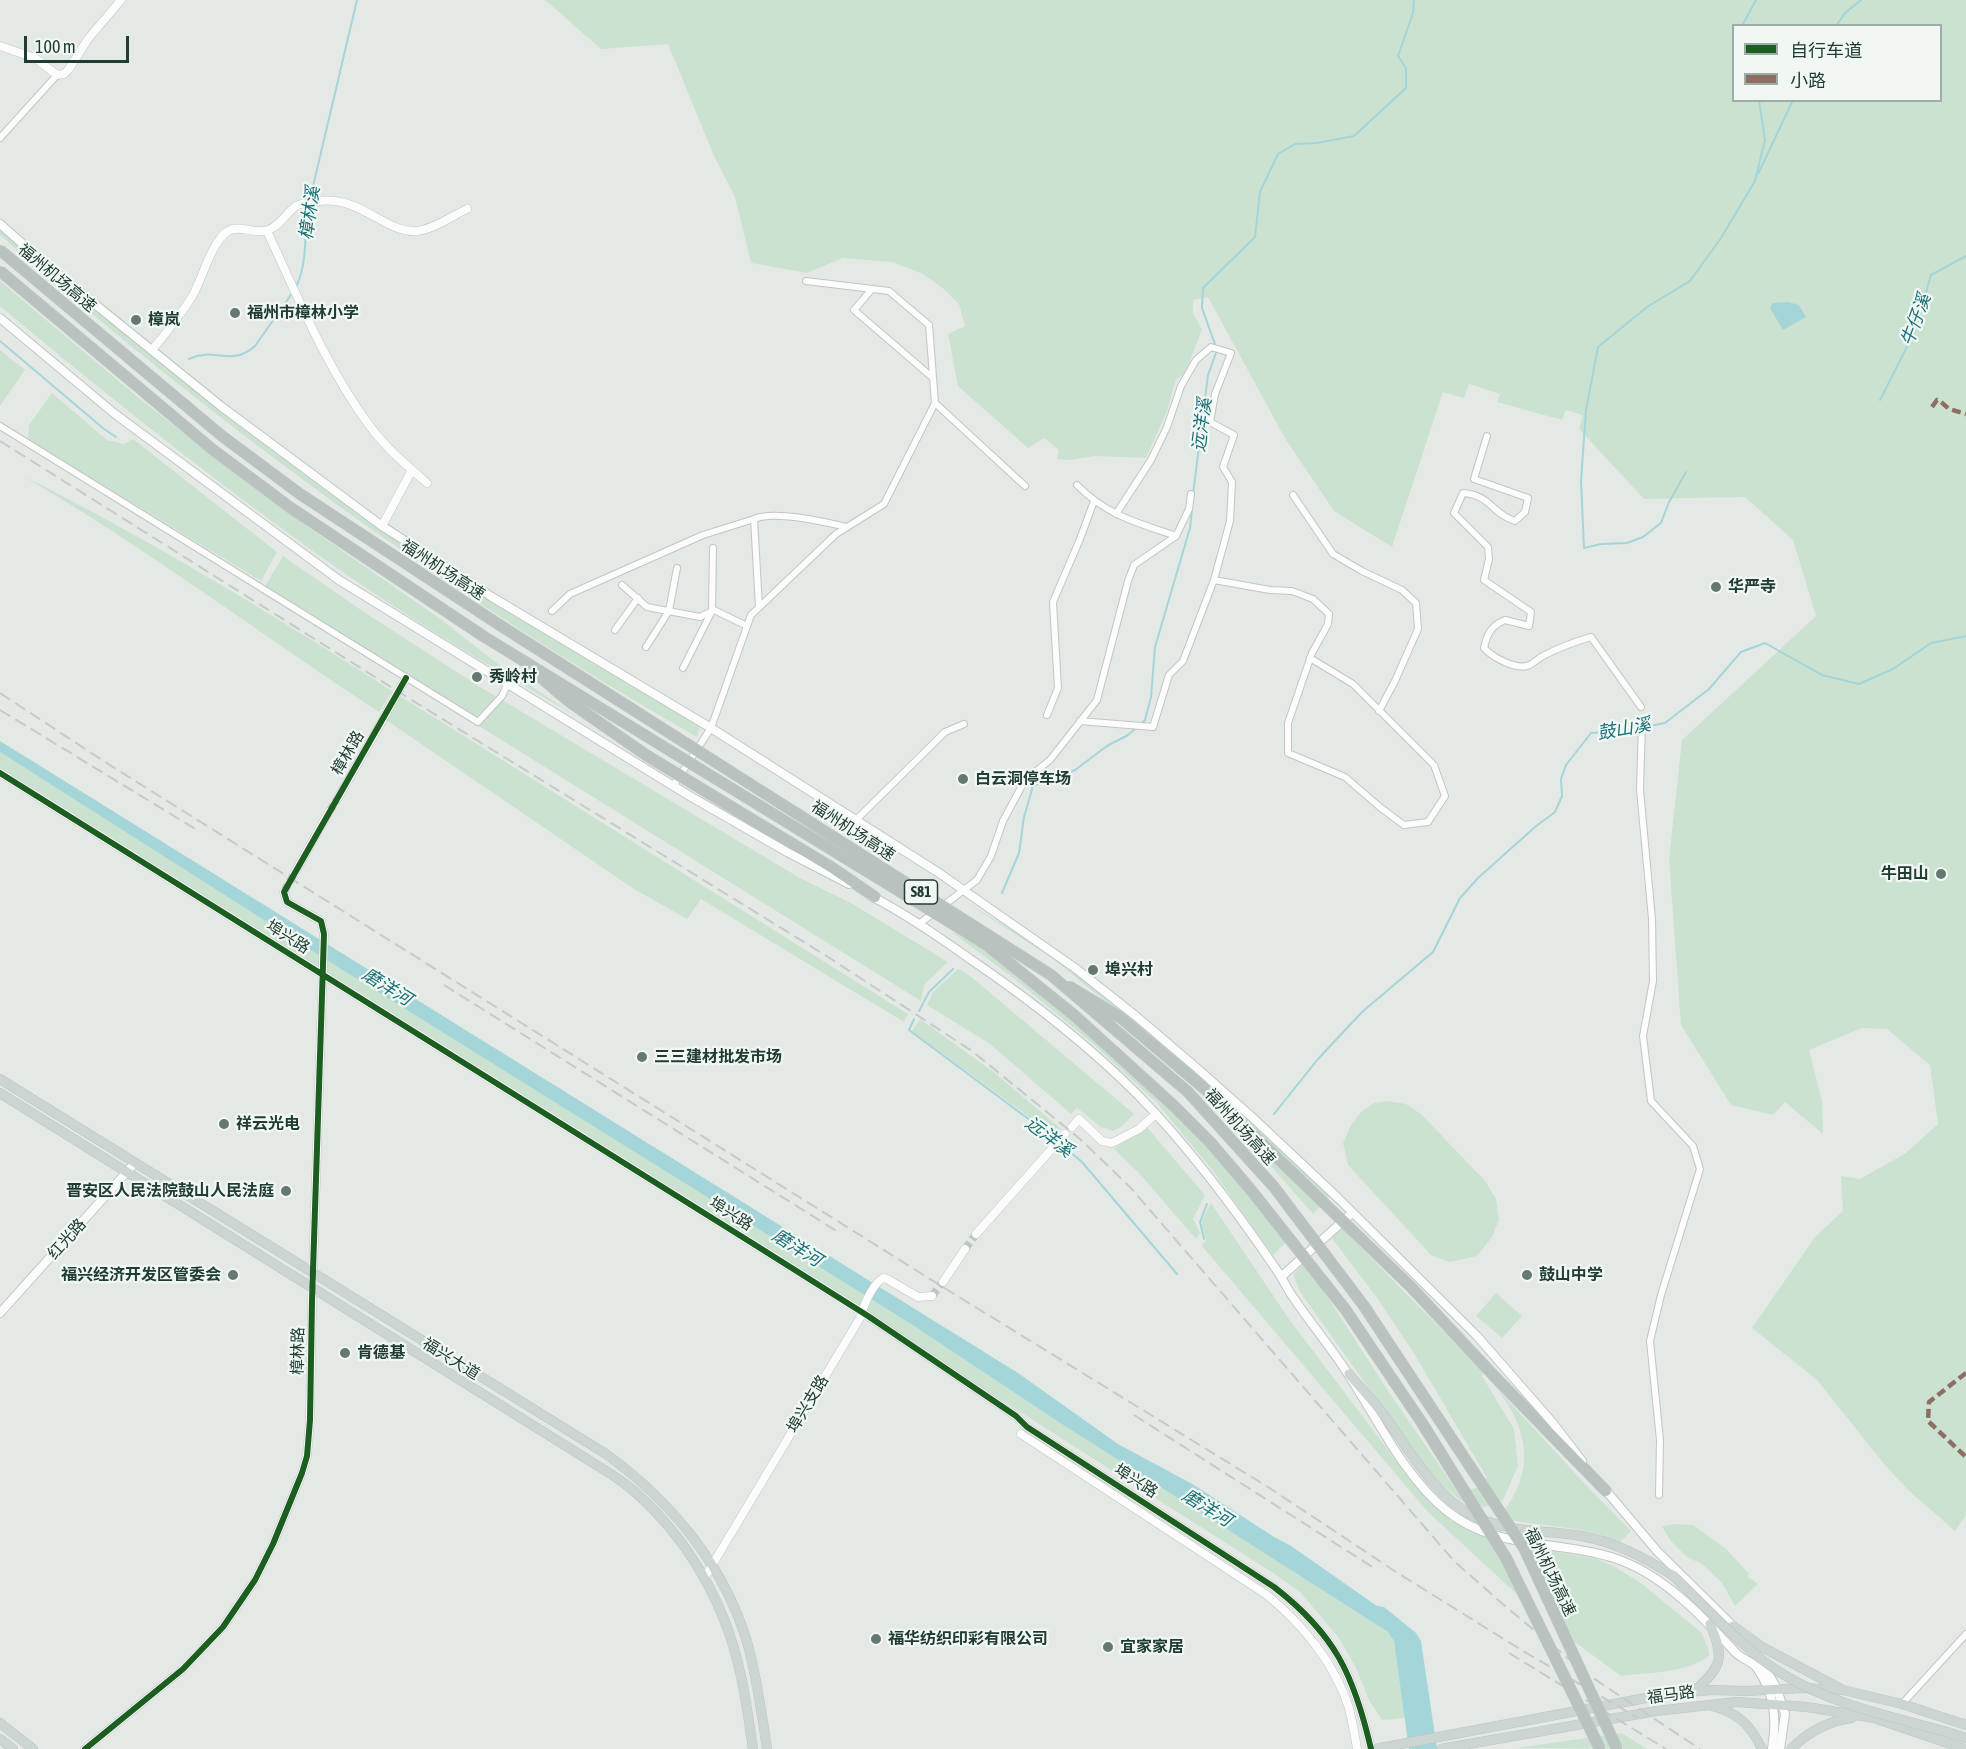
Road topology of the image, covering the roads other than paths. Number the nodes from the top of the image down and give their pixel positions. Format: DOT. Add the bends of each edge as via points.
graph roads {
  1 [pos="121,0"];
  2 [pos="0,46"];
  3 [pos="57,75"];
  4 [pos="0,138"];
  5 [pos="467,209"];
  6 [pos="0,224"];
  7 [pos="267,231"];
  8 [pos="0,250"];
  9 [pos="0,271"];
  10 [pos="806,280"];
  11 [pos="872,289"];
  12 [pos="0,318"];
  13 [pos="152,350"];
  14 [pos="933,378"];
  15 [pos="935,403"];
  16 [pos="0,426"];
  17 [pos="1487,436"];
  18 [pos="412,470"];
  19 [pos="427,483"];
  20 [pos="1077,485"];
  21 [pos="1025,486"];
  22 [pos="1191,494"];
  23 [pos="1293,495"];
  24 [pos="1094,501"];
  25 [pos="1116,514"];
  26 [pos="754,519"];
  27 [pos="382,526"];
  28 [pos="847,527"];
  29 [pos="1176,536"];
  30 [pos="713,548"];
  31 [pos="677,568"];
  32 [pos="1214,580"];
  33 [pos="622,585"];
  34 [pos="638,598"];
  35 [pos="759,607"];
  36 [pos="552,611"];
  37 [pos="669,611"];
  38 [pos="712,611"];
  39 [pos="747,626"];
  40 [pos="615,630"];
  41 [pos="646,647"];
  42 [pos="1310,658"];
  43 [pos="520,659"];
  44 [pos="683,668"];
  45 [pos="406,678"];
  46 [pos="507,685"];
  47 [pos="1641,707"];
  48 [pos="1379,711"];
  49 [pos="1047,715"];
  50 [pos="1080,722"];
  51 [pos="1642,723"];
  52 [pos="963,724"];
  53 [pos="711,728"];
  54 [pos="0,773"];
  55 [pos="673,786"];
  56 [pos="338,798"];
  57 [pos="329,812"];
  58 [pos="856,820"];
  59 [pos="294,874"];
  60 [pos="964,890"];
  61 [pos="284,892"];
  62 [pos="875,897"];
  63 [pos="919,924"];
  64 [pos="324,975"];
  65 [pos="1051,975"];
  66 [pos="0,1079"];
  67 [pos="0,1093"];
  68 [pos="1156,1114"];
  69 [pos="1072,1127"];
  70 [pos="1065,1134"];
  71 [pos="134,1164"];
  72 [pos="126,1173"];
  73 [pos="1352,1213"];
  74 [pos="976,1234"];
  75 [pos="965,1249"];
  76 [pos="314,1274"];
  77 [pos="1281,1277"];
  78 [pos="943,1282"];
  79 [pos="313,1288"];
  80 [pos="932,1296"];
  81 [pos="862,1312"];
  82 [pos="0,1313"];
  83 [pos="1349,1374"];
  84 [pos="1021,1434"];
  85 [pos="1606,1491"];
  86 [pos="1659,1495"];
  87 [pos="712,1565"];
  88 [pos="705,1577"];
  89 [pos="1710,1624"];
  90 [pos="1733,1626"];
  91 [pos="1966,1634"];
  92 [pos="1772,1689"];
  93 [pos="1843,1690"];
  94 [pos="1693,1691"];
  95 [pos="1772,1704"];
  96 [pos="1783,1704"];
  97 [pos="1902,1704"];
  98 [pos="1708,1705"];
  99 [pos="1874,1719"];
  100 [pos="0,1723"];
  101 [pos="1966,1725"];
  102 [pos="1966,1738"];
  103 [pos="0,1739"];
  104 [pos="13,1749"];
  105 [pos="33,1749"];
  106 [pos="85,1749"];
  107 [pos="753,1749"];
  108 [pos="767,1749"];
  109 [pos="1358,1749"];
  110 [pos="1371,1749"];
  111 [pos="1376,1749"];
  112 [pos="1441,1749"];
  113 [pos="1600,1749"];
  114 [pos="1617,1749"];
  115 [pos="1761,1749"];
  116 [pos="1772,1749"];
  117 [pos="1780,1749"];
  118 [pos="1791,1749"];
  119 [pos="1965,1749"];
  1 -- 3 [label="street" via="87,39 69,69"];
  2 -- 3 [label="street" via="35,58"];
  3 -- 4 [label="street"];
  5 -- 7 [label="street" via="424,229 408,231 353,204 317,201 297,205"];
  6 -- 13 [label="main road"];
  7 -- 13 [label="street" via="233,229 223,235 193,294"];
  7 -- 18 [label="street" via="357,408"];
  8 -- 65 [label="highway, 福州机场高速 / S81, bridge" via="222,436 300,494"];
  9 -- 43 [label="highway, 福州机场高速 / S81, bridge" via="256,482"];
  10 -- 11 [label="street"];
  11 -- 14 [label="street" via="889,291 929,325"];
  11 -- 14 [label="street" via="854,310"];
  12 -- 46 [label="main road" via="115,414 304,555"];
  13 -- 27 [label="main road"];
  14 -- 15 [label="street"];
  15 -- 21 [label="street"];
  15 -- 28 [label="street" via="884,504"];
  16 -- 45 [label="street"];
  17 -- 47 [label="street" via="1474,479 1528,498 1524,512 1515,521 1477,494 1463,493 1454,513 1488,547 1484,580 1531,612 1529,626 1505,620 1495,624 1487,634 1484,648 1490,655 1516,666 1527,666 1591,637"];
  18 -- 19 [label="street"];
  18 -- 27 [label="street"];
  20 -- 24 [label="street"];
  22 -- 29 [label="street" via="1189,509"];
  23 -- 48 [label="street" via="1333,554 1402,590 1416,603 1418,629"];
  24 -- 25 [label="street"];
  24 -- 49 [label="street" via="1053,602 1058,688"];
  25 -- 29 [label="street"];
  25 -- 32 [label="street" via="1155,452 1196,360 1211,347 1231,353 1215,394 1210,422 1234,435 1223,466 1232,482 1230,521"];
  26 -- 28 [label="street" via="762,515"];
  26 -- 35 [label="street"];
  26 -- 36 [label="street" via="703,534 570,594"];
  27 -- 53 [label="main road"];
  28 -- 35 [label="street"];
  29 -- 50 [label="street" via="1134,565 1097,700"];
  30 -- 38 [label="street"];
  31 -- 37 [label="street"];
  32 -- 42 [label="street" via="1292,591 1313,599 1329,614 1328,624"];
  32 -- 50 [label="street" via="1183,661 1168,675 1153,727"];
  33 -- 34 [label="street"];
  34 -- 37 [label="street" via="647,607"];
  34 -- 40 [label="street"];
  35 -- 39 [label="street"];
  37 -- 38 [label="street" via="700,617"];
  37 -- 41 [label="street"];
  38 -- 39 [label="street"];
  38 -- 44 [label="street"];
  39 -- 53 [label="street"];
  42 -- 48 [label="street" via="1353,684"];
  42 -- 48 [label="street" via="1288,723 1288,753 1345,777 1404,825 1428,822 1445,796 1434,765"];
  43 -- 62 [label="highway, bridge" via="567,700 646,755"];
  43 -- 113 [label="highway, 福州机场高速 / S81, bridge" via="987,945 1074,1015 1210,1142 1345,1310 1422,1423 1506,1558"];
  45 -- 46 [label="street" via="478,722"];
  45 -- 56 [label="street, 樟林路"];
  46 -- 55 [label="main road"];
  50 -- 60 [label="street" via="1050,760 1025,780 1003,821 992,856 977,880"];
  51 -- 86 [label="street" via="1640,790 1653,981 1642,1036 1651,1101 1693,1146 1700,1169 1650,1341 1660,1440"];
  52 -- 58 [label="street" via="945,732"];
  53 -- 55 [label="street"];
  53 -- 58 [label="main road"];
  54 -- 64 [label="street, 埠兴路"];
  55 -- 62 [label="main road"];
  57 -- 59 [label="street"];
  58 -- 60 [label="main road"];
  60 -- 63 [label="street"];
  60 -- 73 [label="main road" via="1137,1017 1253,1118"];
  61 -- 64 [label="street, 樟林路" via="287,902 321,921"];
  62 -- 63 [label="main road"];
  63 -- 68 [label="main road" via="1067,1030"];
  64 -- 76 [label="street, 樟林路"];
  64 -- 81 [label="street, 埠兴路"];
  65 -- 85 [label="highway, bridge" via="1120,1018 1213,1096 1410,1286"];
  65 -- 114 [label="highway, 福州机场高速 / S81, bridge" via="1188,1092 1274,1187 1364,1306 1524,1548"];
  66 -- 71 [label="main road, 福兴大道"];
  67 -- 72 [label="main road, 福兴大道"];
  68 -- 69 [label="street" via="1139,1129 1112,1143 1102,1141 1079,1119"];
  68 -- 77 [label="main road" via="1208,1175"];
  70 -- 74 [label="street"];
  71 -- 72 [label="main road, 红光路"];
  71 -- 76 [label="main road, 福兴大道"];
  72 -- 79 [label="main road, 福兴大道"];
  72 -- 82 [label="main road, 红光路"];
  73 -- 77 [label="main road"];
  73 -- 85 [label="main road" via="1477,1336"];
  75 -- 78 [label="street"];
  76 -- 79 [label="street, 樟林路"];
  76 -- 87 [label="main road, 福兴大道" via="620,1464 672,1511"];
  77 -- 83 [label="main road"];
  79 -- 88 [label="main road, 福兴大道" via="622,1482 656,1513"];
  79 -- 106 [label="street, 樟林路" via="307,1456 273,1544 248,1593 211,1642 164,1686"];
  80 -- 81 [label="street, 埠兴支路" via="918,1297 884,1278 877,1283"];
  81 -- 87 [label="street, 埠兴支路"];
  81 -- 110 [label="street, 埠兴路" via="1027,1427 1290,1599 1317,1626 1348,1671"];
  83 -- 89 [label="main road" via="1371,1414 1415,1477 1446,1511 1508,1540 1573,1548 1619,1560 1643,1571"];
  83 -- 102 [label="main road, bridge" via="1379,1408 1424,1472 1471,1515 1509,1528 1600,1540 1648,1560 1672,1575 1755,1654 1780,1672 1832,1698"];
  84 -- 109 [label="street, 埠兴路" via="1282,1608 1326,1659 1348,1707"];
  85 -- 90 [label="main road" via="1657,1551"];
  87 -- 88 [label="street, 埠兴支路"];
  87 -- 108 [label="main road, 福兴大道" via="748,1645"];
  88 -- 107 [label="main road, 福兴大道" via="740,1672"];
  89 -- 92 [label="main road" via="1740,1657 1754,1664"];
  89 -- 94 [label="main road" via="1719,1646 1719,1658 1715,1671"];
  90 -- 92 [label="main road" via="1765,1664"];
  90 -- 93 [label="main road" via="1762,1647"];
  91 -- 97 [label="street"];
  92 -- 93 [label="main road, 福马路"];
  92 -- 94 [label="main road, 福马路"];
  92 -- 95 [label="main road"];
  92 -- 96 [label="main road"];
  93 -- 97 [label="main road, 福马路"];
  94 -- 111 [label="main road, 福马路"];
  95 -- 96 [label="main road, 福马路"];
  95 -- 98 [label="main road, 福马路"];
  95 -- 116 [label="main road" via="1776,1726"];
  96 -- 99 [label="main road, 福马路"];
  96 -- 117 [label="main road"];
  97 -- 101 [label="main road, 福马路"];
  98 -- 112 [label="main road, 福马路"];
  98 -- 115 [label="main road" via="1741,1718"];
  99 -- 118 [label="main road" via="1858,1717 1827,1724"];
  99 -- 119 [label="main road, 福马路"];
  100 -- 105 [label="main road"];
  103 -- 104 [label="main road"];
}
